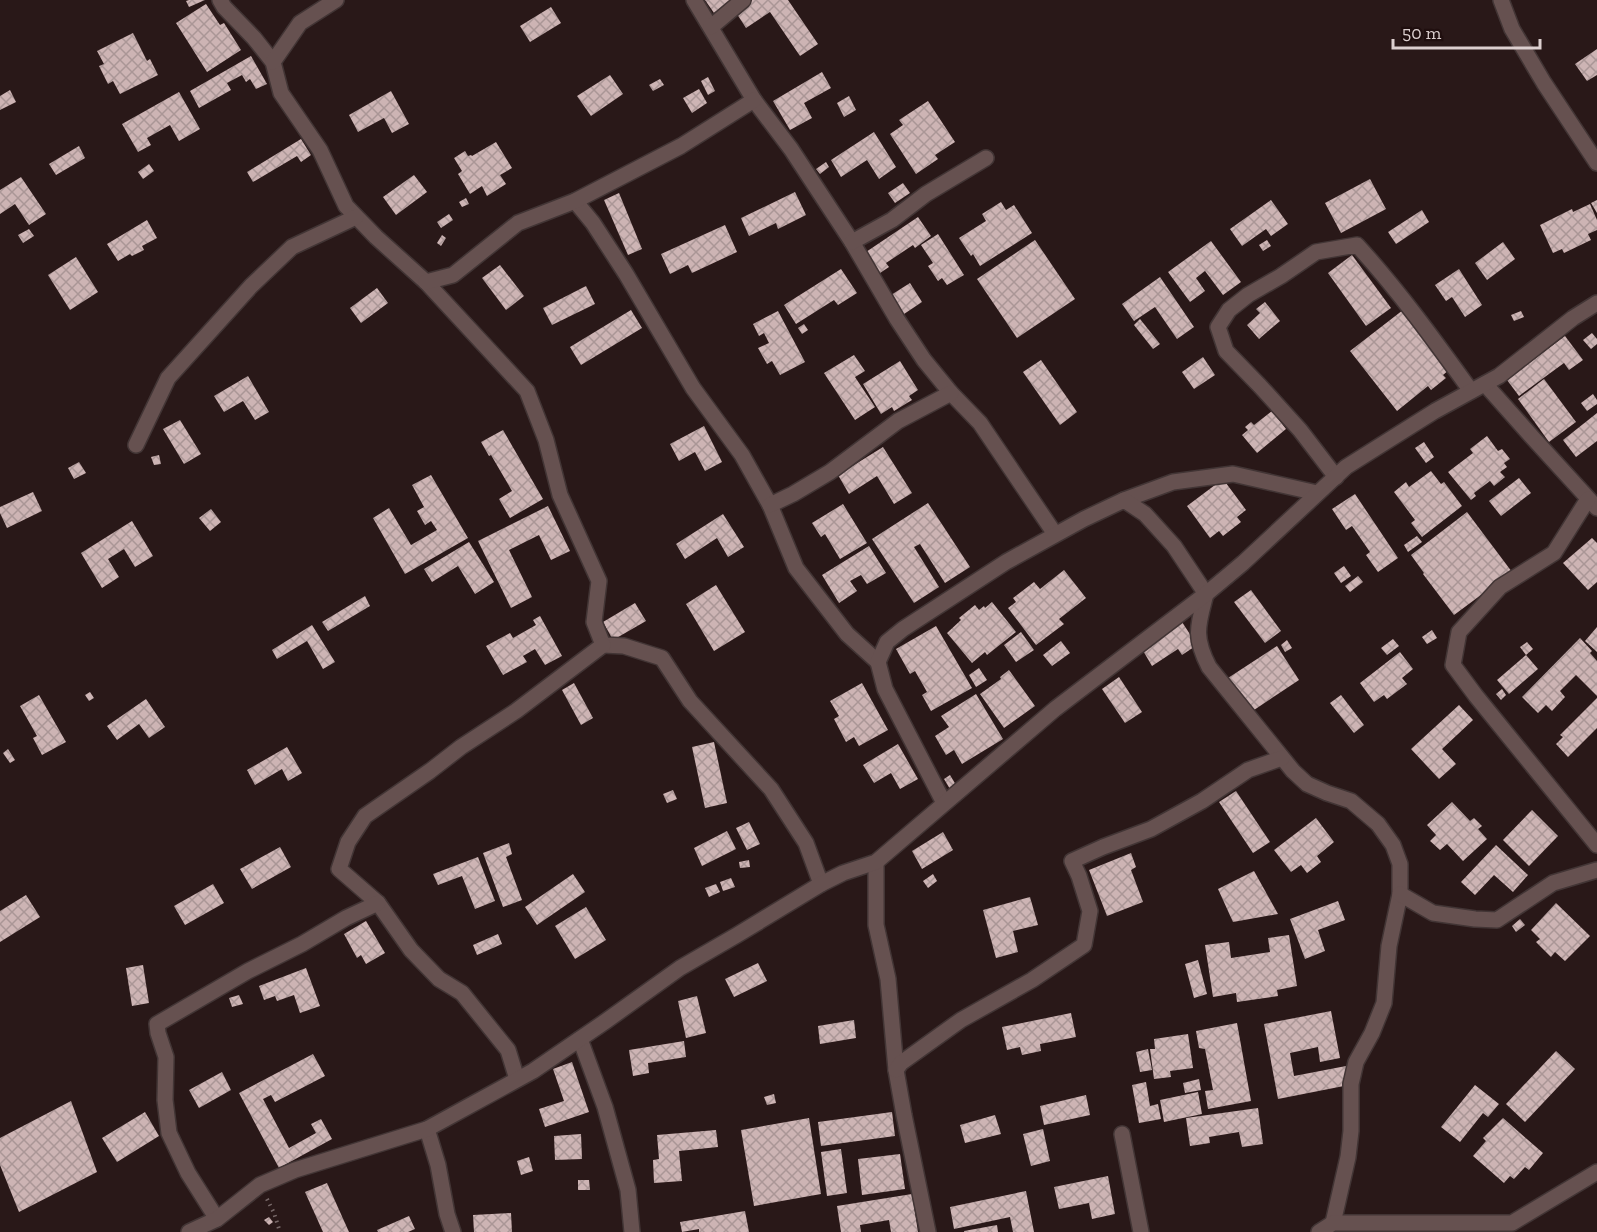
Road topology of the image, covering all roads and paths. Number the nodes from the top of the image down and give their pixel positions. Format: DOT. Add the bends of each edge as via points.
graph roads {
  1 [pos="220,0"];
  2 [pos="336,0"];
  3 [pos="694,0"];
  4 [pos="743,0"];
  5 [pos="1502,0"];
  6 [pos="711,27"];
  7 [pos="273,62"];
  8 [pos="754,100"];
  9 [pos="986,158"];
  10 [pos="1597,163"];
  11 [pos="575,201"];
  12 [pos="356,217"];
  13 [pos="852,242"];
  14 [pos="426,282"];
  15 [pos="1597,303"];
  16 [pos="1485,384"];
  17 [pos="1471,391"];
  18 [pos="951,393"];
  19 [pos="136,445"];
  20 [pos="1336,477"];
  21 [pos="1317,493"];
  22 [pos="1124,500"];
  23 [pos="1592,504"];
  24 [pos="771,505"];
  25 [pos="1055,534"];
  26 [pos="1206,594"];
  27 [pos="603,645"];
  28 [pos="878,662"];
  29 [pos="1282,758"];
  30 [pos="944,803"];
  31 [pos="1597,844"];
  32 [pos="876,862"];
  33 [pos="1597,870"];
  34 [pos="821,884"];
  35 [pos="1400,894"];
  36 [pos="378,903"];
  37 [pos="580,1039"];
  38 [pos="897,1070"];
  39 [pos="517,1079"];
  40 [pos="426,1129"];
  41 [pos="1122,1134"];
  42 [pos="1597,1172"];
  43 [pos="260,1185"];
  44 [pos="217,1219"];
  45 [pos="1333,1223"];
  46 [pos="189,1232"];
  47 [pos="280,1232"];
  48 [pos="453,1232"];
  49 [pos="632,1232"];
  50 [pos="928,1232"];
  51 [pos="1141,1232"];
  52 [pos="1319,1232"];
  1 -- 7 [label="street"];
  2 -- 7 [label="street" via="300,23"];
  3 -- 6 [label="street"];
  4 -- 6 [label="street"];
  5 -- 10 [label="street" via="1517,38"];
  6 -- 8 [label="street"];
  7 -- 12 [label="street" via="282,93 320,150 346,206"];
  8 -- 11 [label="street" via="681,146"];
  8 -- 13 [label="street"];
  9 -- 13 [label="street"];
  11 -- 14 [label="street" via="518,223 453,275"];
  11 -- 24 [label="street" via="626,274 693,388 742,455"];
  12 -- 14 [label="street"];
  12 -- 19 [label="street" via="292,247 251,286 168,378"];
  13 -- 18 [label="street" via="908,336"];
  14 -- 27 [label="street" via="527,391 546,440 560,495 599,581 594,622"];
  15 -- 16 [label="street"];
  16 -- 17 [label="street"];
  16 -- 23 [label="street"];
  17 -- 20 [label="street" via="1346,467"];
  17 -- 20 [label="street" via="1425,327 1357,245 1316,252 1248,295 1229,310 1218,327 1226,351 1300,430"];
  18 -- 24 [label="street" via="898,421 830,472"];
  18 -- 25 [label="street" via="980,423"];
  20 -- 21 [label="street"];
  21 -- 22 [label="street" via="1233,474 1173,482"];
  21 -- 26 [label="street"];
  22 -- 25 [label="street"];
  22 -- 26 [label="street" via="1145,514 1174,546"];
  23 -- 31 [label="street" via="1554,553 1500,587 1459,632 1453,665"];
  24 -- 28 [label="street" via="796,568 847,634"];
  25 -- 28 [label="street" via="903,629 887,642"];
  26 -- 29 [label="street" via="1197,627 1201,652"];
  26 -- 30 [label="street" via="1055,709"];
  27 -- 34 [label="street" via="624,646 662,658 690,701 771,789 806,843"];
  27 -- 36 [label="street" via="365,816 348,842 339,869"];
  28 -- 30 [label="street" via="885,689"];
  29 -- 35 [label="street" via="1307,783 1351,801 1378,824 1393,845 1400,864"];
  29 -- 38 [label="street" via="1248,770 1150,829 1072,861 1090,911 1084,945 962,1020 901,1063"];
  30 -- 32 [label="street"];
  32 -- 34 [label="street"];
  32 -- 38 [label="street" via="876,926 888,979"];
  33 -- 35 [label="street" via="1553,883 1497,920 1433,913"];
  34 -- 37 [label="street" via="680,968"];
  35 -- 45 [label="street" via="1389,946 1384,1003 1350,1084 1352,1131"];
  36 -- 39 [label="street" via="411,950 440,979 462,993 508,1050"];
  36 -- 44 [label="street" via="248,970 157,1024 166,1057 169,1133"];
  37 -- 39 [label="street"];
  37 -- 49 [label="street" via="605,1107 628,1190"];
  38 -- 50 [label="street"];
  39 -- 40 [label="street"];
  40 -- 43 [label="street" via="295,1170"];
  40 -- 48 [label="street"];
  41 -- 51 [label="street"];
  42 -- 45 [label="street" via="1512,1223"];
  43 -- 44 [label="street"];
  43 -- 47 [label="path"];
  44 -- 46 [label="street"];
  45 -- 52 [label="street"];
}
